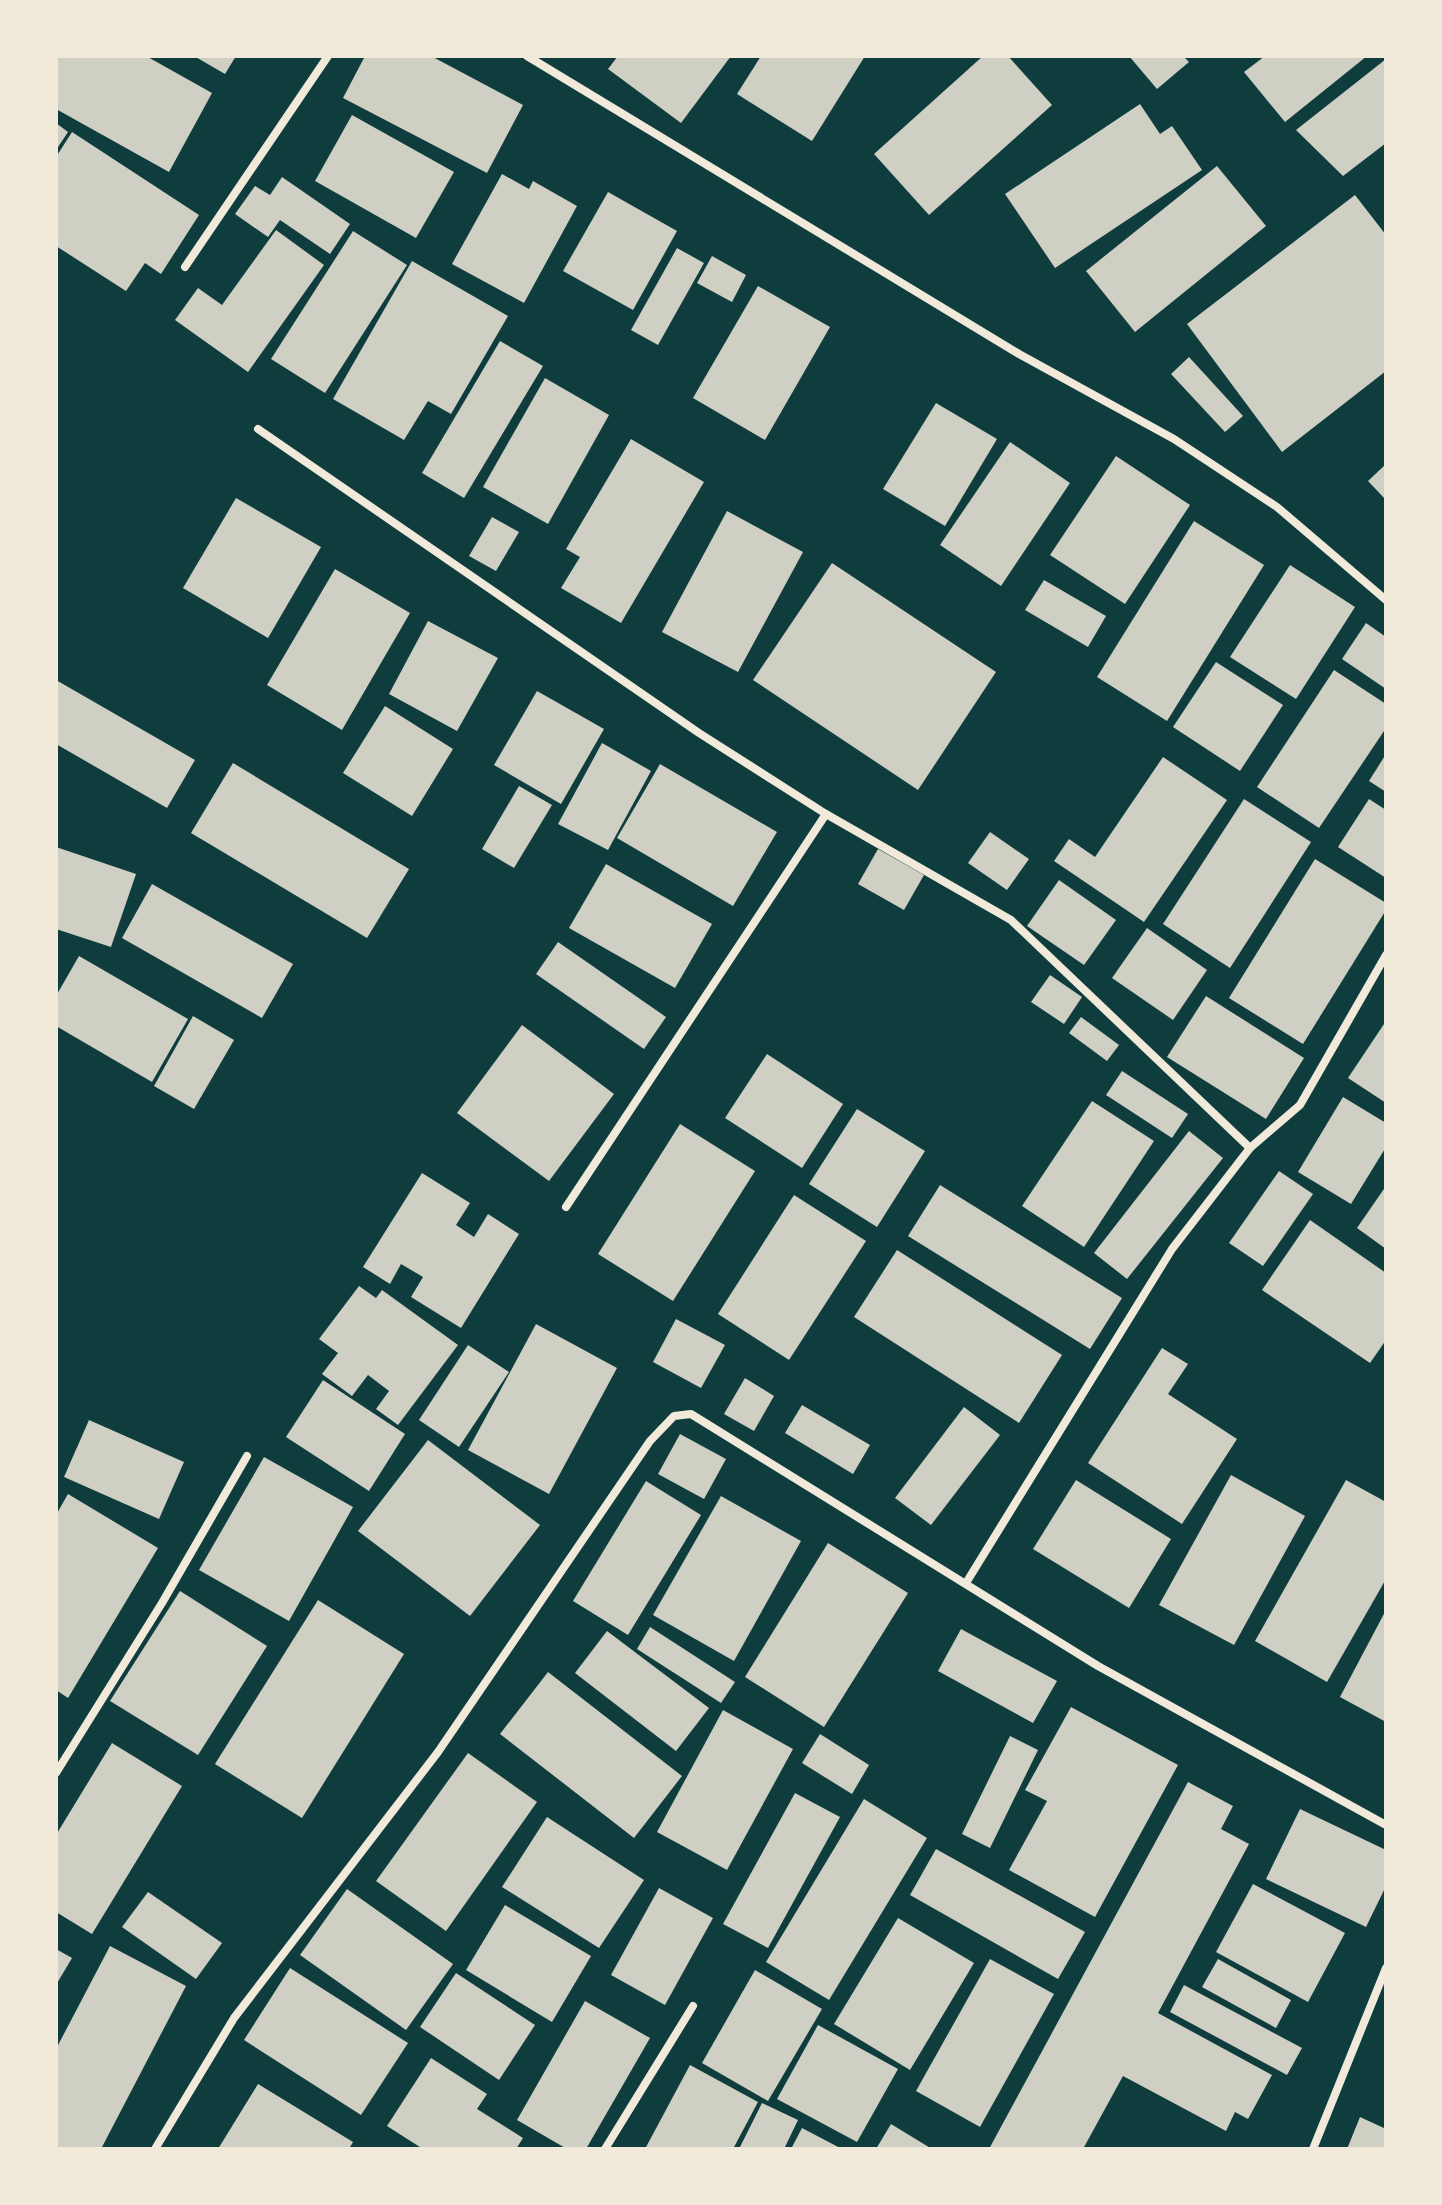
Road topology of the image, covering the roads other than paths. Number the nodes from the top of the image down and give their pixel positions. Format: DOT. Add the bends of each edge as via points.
graph roads {
  1 [pos="328,56"];
  2 [pos="527,56"];
  3 [pos="185,267"];
  4 [pos="258,429"];
  5 [pos="1386,600"];
  6 [pos="826,814"];
  7 [pos="1386,955"];
  8 [pos="1250,1148"];
  9 [pos="566,1207"];
  10 [pos="247,1456"];
  11 [pos="966,1583"];
  12 [pos="56,1773"];
  13 [pos="1386,1825"];
  14 [pos="1386,1968"];
  15 [pos="693,2006"];
  16 [pos="155,2149"];
  17 [pos="605,2149"];
  18 [pos="1313,2149"];
  1 -- 3 [label="street"];
  2 -- 5 [label="street" via="943,309 1174,439 1277,507"];
  4 -- 6 [label="street" via="699,733"];
  6 -- 8 [label="street" via="1011,920"];
  6 -- 9 [label="street"];
  7 -- 8 [label="street" via="1300,1105"];
  8 -- 11 [label="street" via="1172,1249"];
  10 -- 12 [label="street"];
  11 -- 13 [label="street" via="1098,1666"];
  11 -- 16 [label="street" via="691,1414 674,1416 650,1441 438,1752 234,2018"];
  14 -- 18 [label="street"];
  15 -- 17 [label="street"];
}
